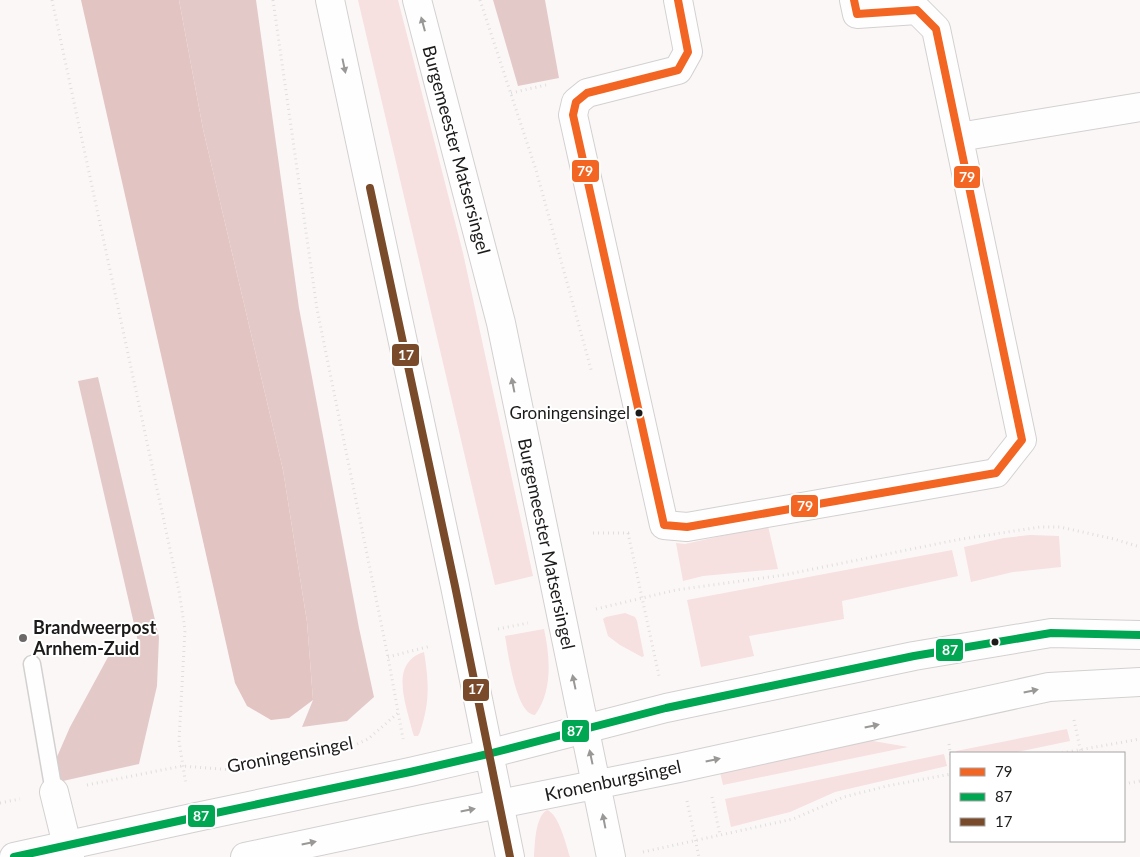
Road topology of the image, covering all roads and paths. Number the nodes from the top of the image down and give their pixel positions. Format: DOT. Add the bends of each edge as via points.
graph roads {
  1 [pos="52,0"];
  2 [pos="273,0"];
  3 [pos="330,0"];
  4 [pos="417,0"];
  5 [pos="480,0"];
  6 [pos="678,0"];
  7 [pos="854,0"];
  8 [pos="1140,107"];
  9 [pos="959,137"];
  10 [pos="592,373"];
  11 [pos="626,524"];
  12 [pos="593,532"];
  13 [pos="628,533"];
  14 [pos="1140,547"];
  15 [pos="643,598"];
  16 [pos="560,616"];
  17 [pos="1140,634"];
  18 [pos="465,636"];
  19 [pos="388,657"];
  20 [pos="32,664"];
  21 [pos="1140,682"];
  22 [pos="1065,721"];
  23 [pos="585,729"];
  24 [pos="1140,739"];
  25 [pos="948,740"];
  26 [pos="1081,751"];
  27 [pos="950,753"];
  28 [pos="488,754"];
  29 [pos="182,766"];
  30 [pos="950,774"];
  31 [pos="1140,781"];
  32 [pos="1125,784"];
  33 [pos="597,785"];
  34 [pos="54,792"];
  35 [pos="721,794"];
  36 [pos="0,803"];
  37 [pos="499,804"];
  38 [pos="720,835"];
  39 [pos="68,851"];
  40 [pos="641,853"];
  41 [pos="14,857"];
  42 [pos="244,857"];
  43 [pos="510,857"];
  44 [pos="611,857"];
  1 -- 29 [label="path" via="179,591 185,630 179,741"];
  2 -- 19 [label="path" via="317,309"];
  3 -- 18 [label="street, one-way"];
  16 -- 4 [label="street, Burgemeester Matsersingel, one-way" via="501,323"];
  5 -- 10 [label="path" via="536,170"];
  6 -- 9 [label="street" via="688,52 678,70 587,93 576,102 573,115 664,525 687,526 996,473 1017,447 1022,440"];
  7 -- 9 [label="street" via="857,14 918,10 936,29"];
  8 -- 9 [label="street"];
  11 -- 13 [label="path"];
  12 -- 13 [label="path"];
  13 -- 15 [label="path"];
  14 -- 15 [label="path" via="1060,528 1040,527"];
  15 -- 16 [label="path"];
  16 -- 18 [label="path"];
  23 -- 16 [label="street, Burgemeester Matsersingel, one-way"];
  17 -- 23 [label="street" via="1051,634 914,656 666,708"];
  18 -- 19 [label="path"];
  18 -- 28 [label="street"];
  19 -- 29 [label="path, Groningensingel" via="398,713 368,739 353,746 233,770"];
  20 -- 34 [label="lane"];
  33 -- 21 [label="street, Kronenburgsingel, one-way" via="1049,687"];
  22 -- 26 [label="path" via="1074,719"];
  23 -- 28 [label="street"];
  33 -- 23 [label="street, Burgemeester Matsersingel, one-way"];
  24 -- 26 [label="path"];
  25 -- 27 [label="path"];
  28 -- 37 [label="street"];
  28 -- 39 [label="street"];
  29 -- 34 [label="path, Groningensingel"];
  30 -- 38 [label="path" via="887,786 853,795 794,819"];
  31 -- 32 [label="path"];
  33 -- 37 [label="street, Kronenburgsingel"];
  44 -- 33 [label="street, Burgemeester Matsersingel, one-way"];
  34 -- 36 [label="path, Groningensingel"];
  34 -- 39 [label="street"];
  35 -- 38 [label="path" via="711,796"];
  42 -- 37 [label="street, one-way"];
  37 -- 43 [label="street"];
  38 -- 40 [label="path"];
  39 -- 41 [label="street"];
}
